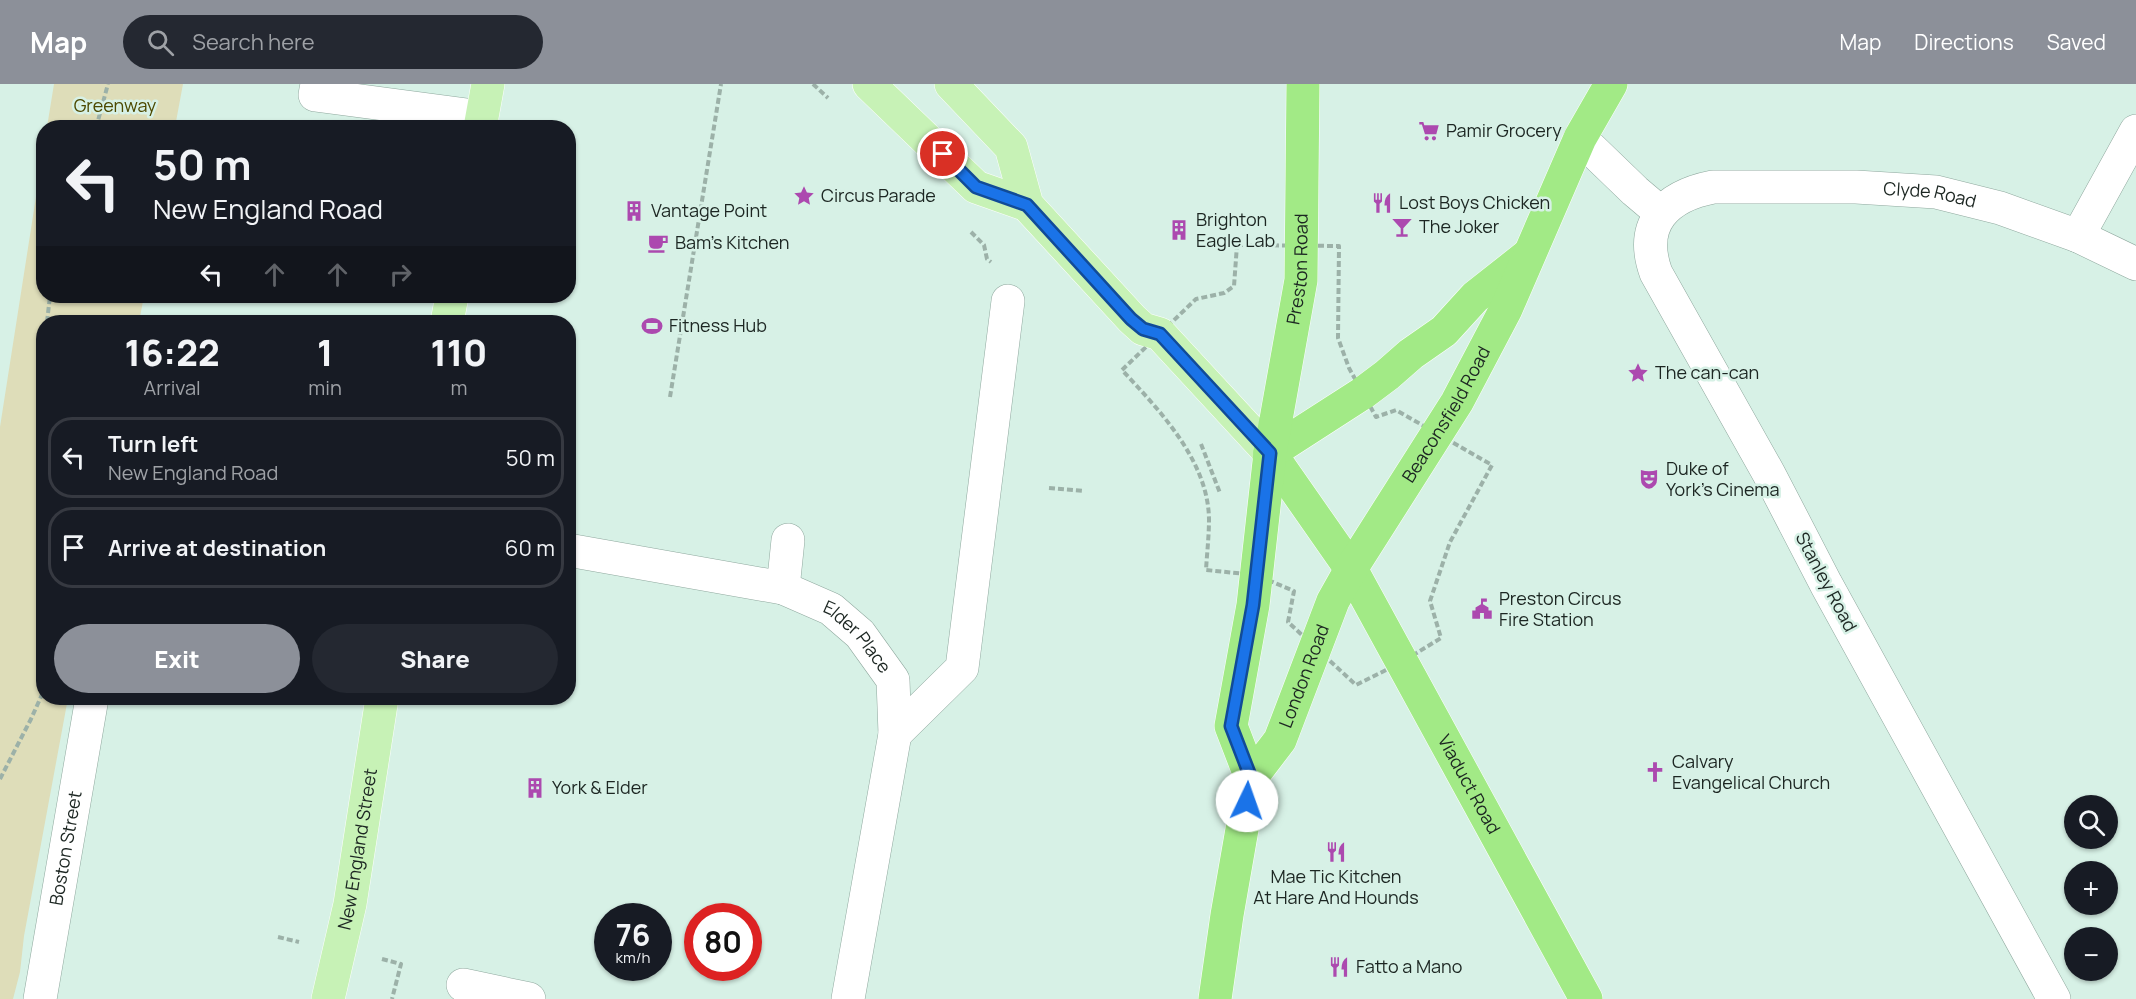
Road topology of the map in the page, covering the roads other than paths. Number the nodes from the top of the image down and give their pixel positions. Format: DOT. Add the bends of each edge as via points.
graph roads {
  1 [pos="317,84"];
  2 [pos="488,84"];
  3 [pos="869,84"];
  4 [pos="951,84"];
  5 [pos="1303,84"];
  6 [pos="1611,84"];
  7 [pos="469,120"];
  8 [pos="481,120"];
  9 [pos="2136,131"];
  10 [pos="1580,138"];
  11 [pos="1027,205"];
  12 [pos="1661,213"];
  13 [pos="2078,236"];
  14 [pos="1530,253"];
  15 [pos="2136,264"];
  16 [pos="1008,301"];
  17 [pos="1270,453"];
  18 [pos="789,540"];
  19 [pos="576,551"];
  20 [pos="1351,569"];
  21 [pos="783,588"];
  22 [pos="91,705"];
  23 [pos="381,705"];
  24 [pos="895,734"];
  25 [pos="1251,778"];
  26 [pos="463,985"];
  27 [pos="40,999"];
  28 [pos="328,999"];
  29 [pos="529,999"];
  30 [pos="848,999"];
  31 [pos="1215,999"];
  32 [pos="1586,999"];
  33 [pos="2054,999"];
  1 -- 7 [label="street" via="315,95"];
  2 -- 8 [label="main road"];
  3 -- 11 [label="main road" via="976,187"];
  4 -- 11 [label="main road" via="1011,147"];
  5 -- 17 [label="highway, Preston Road" via="1301,280"];
  6 -- 10 [label="highway, Beaconsfield Road"];
  9 -- 13 [label="street"];
  10 -- 12 [label="street"];
  10 -- 14 [label="highway, Beaconsfield Road"];
  11 -- 17 [label="main road" via="1131,319 1143,329 1160,334"];
  12 -- 13 [label="street, Clyde Road" via="1684,195 1713,187 1856,187 1936,192 2000,208"];
  12 -- 33 [label="street, Stanley Road" via="1650,244 1656,273"];
  13 -- 15 [label="street, Clyde Road"];
  14 -- 17 [label="highway, Beaconsfield Road" via="1475,297 1444,331 1387,375"];
  14 -- 20 [label="highway, Beaconsfield Road" via="1506,309 1457,402"];
  16 -- 24 [label="street" via="962,668"];
  17 -- 20 [label="highway, Viaduct Road"];
  17 -- 25 [label="highway" via="1253,605 1231,726"];
  18 -- 21 [label="street"];
  19 -- 21 [label="street, Elder Place"];
  20 -- 25 [label="highway, London Road" via="1333,601 1280,740"];
  20 -- 32 [label="highway, Viaduct Road"];
  21 -- 24 [label="street, Elder Place" via="831,609 860,634 893,680"];
  22 -- 27 [label="street, Boston Street"];
  23 -- 28 [label="main road, New England Street" via="350,904"];
  24 -- 30 [label="street, Elder Place"];
  25 -- 31 [label="highway, London Road"];
  26 -- 29 [label="street"];
}
